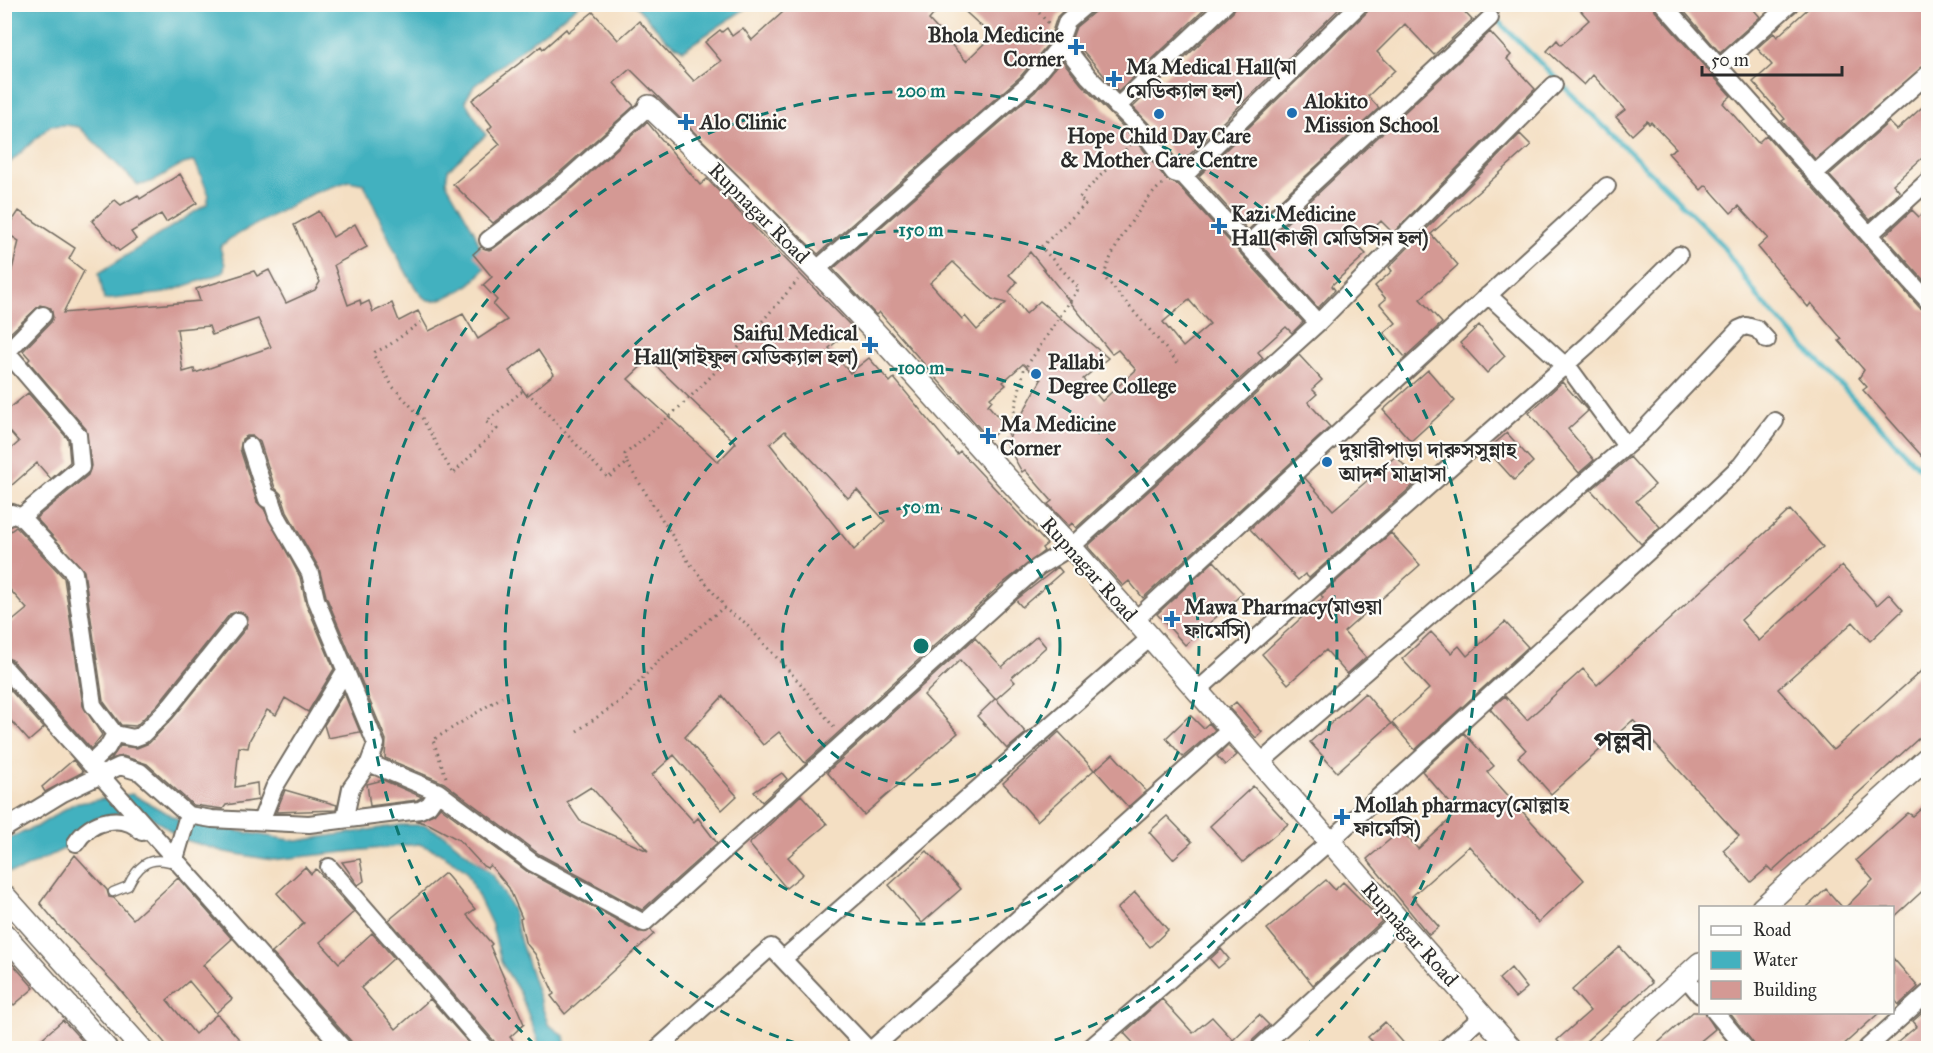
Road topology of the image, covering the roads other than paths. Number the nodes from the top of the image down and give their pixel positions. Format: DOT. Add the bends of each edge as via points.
graph roads {
  1 [pos="1087,4"];
  2 [pos="1226,4"];
  3 [pos="1360,4"];
  4 [pos="1663,4"];
  5 [pos="1790,4"];
  6 [pos="1490,18"];
  7 [pos="1060,38"];
  8 [pos="1719,68"];
  9 [pos="1929,74"];
  10 [pos="1554,85"];
  11 [pos="649,106"];
  12 [pos="1117,107"];
  13 [pos="1814,174"];
  14 [pos="1179,175"];
  15 [pos="1929,181"];
  16 [pos="1607,186"];
  17 [pos="1869,236"];
  18 [pos="488,240"];
  19 [pos="1247,245"];
  20 [pos="1679,255"];
  21 [pos="814,267"];
  22 [pos="1488,295"];
  23 [pos="1929,301"];
  24 [pos="43,315"];
  25 [pos="1318,323"];
  26 [pos="1767,340"];
  27 [pos="1565,365"];
  28 [pos="1775,421"];
  29 [pos="1626,446"];
  30 [pos="250,447"];
  31 [pos="10,514"];
  32 [pos="1071,547"];
  33 [pos="1135,620"];
  34 [pos="238,621"];
  35 [pos="1150,638"];
  36 [pos="4,667"];
  37 [pos="345,671"];
  38 [pos="1197,691"];
  39 [pos="1230,730"];
  40 [pos="114,734"];
  41 [pos="1929,757"];
  42 [pos="369,763"];
  43 [pos="1260,763"];
  44 [pos="97,772"];
  45 [pos="440,794"];
  46 [pos="188,816"];
  47 [pos="345,817"];
  48 [pos="261,821"];
  49 [pos="4,829"];
  50 [pos="1329,842"];
  51 [pos="76,843"];
  52 [pos="169,849"];
  53 [pos="329,867"];
  54 [pos="113,892"];
  55 [pos="4,895"];
  56 [pos="1764,906"];
  57 [pos="1398,921"];
  58 [pos="4,934"];
  59 [pos="783,959"];
  60 [pos="1693,970"];
  61 [pos="1699,989"];
  62 [pos="1929,993"];
  63 [pos="1717,1014"];
  64 [pos="1484,1016"];
  65 [pos="106,1048"];
  66 [pos="141,1048"];
  67 [pos="343,1048"];
  68 [pos="486,1048"];
  69 [pos="658,1048"];
  70 [pos="867,1048"];
  71 [pos="873,1048"];
  72 [pos="1090,1048"];
  73 [pos="1260,1048"];
  74 [pos="1446,1048"];
  75 [pos="1511,1048"];
  76 [pos="1607,1048"];
  77 [pos="1745,1048"];
  78 [pos="1867,1048"];
  1 -- 7 [label="street" via="1067,21"];
  2 -- 12 [label="street"];
  3 -- 14 [label="street"];
  4 -- 8 [label="street"];
  5 -- 8 [label="street"];
  6 -- 19 [label="street"];
  7 -- 12 [label="street"];
  7 -- 21 [label="street" via="1052,56 1028,84"];
  8 -- 13 [label="street"];
  9 -- 13 [label="street"];
  10 -- 25 [label="street"];
  11 -- 18 [label="street" via="567,180"];
  11 -- 21 [label="street, Rupnagar Road"];
  12 -- 14 [label="street"];
  13 -- 17 [label="street"];
  14 -- 19 [label="street"];
  15 -- 17 [label="street"];
  16 -- 22 [label="street"];
  17 -- 23 [label="street"];
  19 -- 25 [label="street"];
  20 -- 27 [label="street"];
  21 -- 32 [label="street, Rupnagar Road"];
  22 -- 27 [label="street"];
  22 -- 33 [label="street"];
  24 -- 31 [label="street" via="7,352 78,435 81,467"];
  25 -- 32 [label="street"];
  26 -- 29 [label="street" via="1757,329 1739,329"];
  27 -- 29 [label="street"];
  27 -- 38 [label="street"];
  28 -- 50 [label="street" via="1727,479"];
  29 -- 43 [label="street"];
  30 -- 37 [label="street" via="267,499 271,498 310,573 315,599"];
  31 -- 40 [label="street" via="74,573 93,705"];
  32 -- 33 [label="street, Rupnagar Road"];
  32 -- 45 [label="street" via="1038,567 644,923 532,863"];
  33 -- 35 [label="street, Rupnagar Road"];
  34 -- 40 [label="street" via="142,735 134,738"];
  35 -- 38 [label="street, Rupnagar Road"];
  35 -- 59 [label="street"];
  36 -- 44 [label="street"];
  37 -- 42 [label="street" via="376,744"];
  37 -- 48 [label="street" via="274,788"];
  38 -- 39 [label="street, Rupnagar Road"];
  39 -- 43 [label="street, Rupnagar Road"];
  39 -- 71 [label="street"];
  40 -- 44 [label="street"];
  41 -- 56 [label="street"];
  42 -- 45 [label="street"];
  42 -- 47 [label="street" via="351,788"];
  43 -- 50 [label="street, Rupnagar Road"];
  44 -- 46 [label="street" via="110,772 120,766 140,772"];
  44 -- 49 [label="street"];
  44 -- 52 [label="street"];
  45 -- 47 [label="street" via="420,810"];
  46 -- 48 [label="street"];
  46 -- 52 [label="street"];
  47 -- 48 [label="street" via="301,824"];
  50 -- 57 [label="street, Rupnagar Road"];
  50 -- 72 [label="street"];
  51 -- 52 [label="street" via="88,830 114,820 133,823 158,846"];
  52 -- 54 [label="lane" via="169,862 158,859 143,864 128,886"];
  52 -- 67 [label="street"];
  53 -- 68 [label="street"];
  55 -- 66 [label="street"];
  57 -- 64 [label="street, Rupnagar Road"];
  57 -- 73 [label="street"];
  58 -- 65 [label="street"];
  59 -- 69 [label="street" via="771,947"];
  59 -- 70 [label="street"];
  60 -- 61 [label="street"];
  60 -- 76 [label="street"];
  62 -- 78 [label="street"];
  63 -- 77 [label="street"];
  64 -- 74 [label="street"];
  64 -- 75 [label="street, Rupnagar Road"];
}
